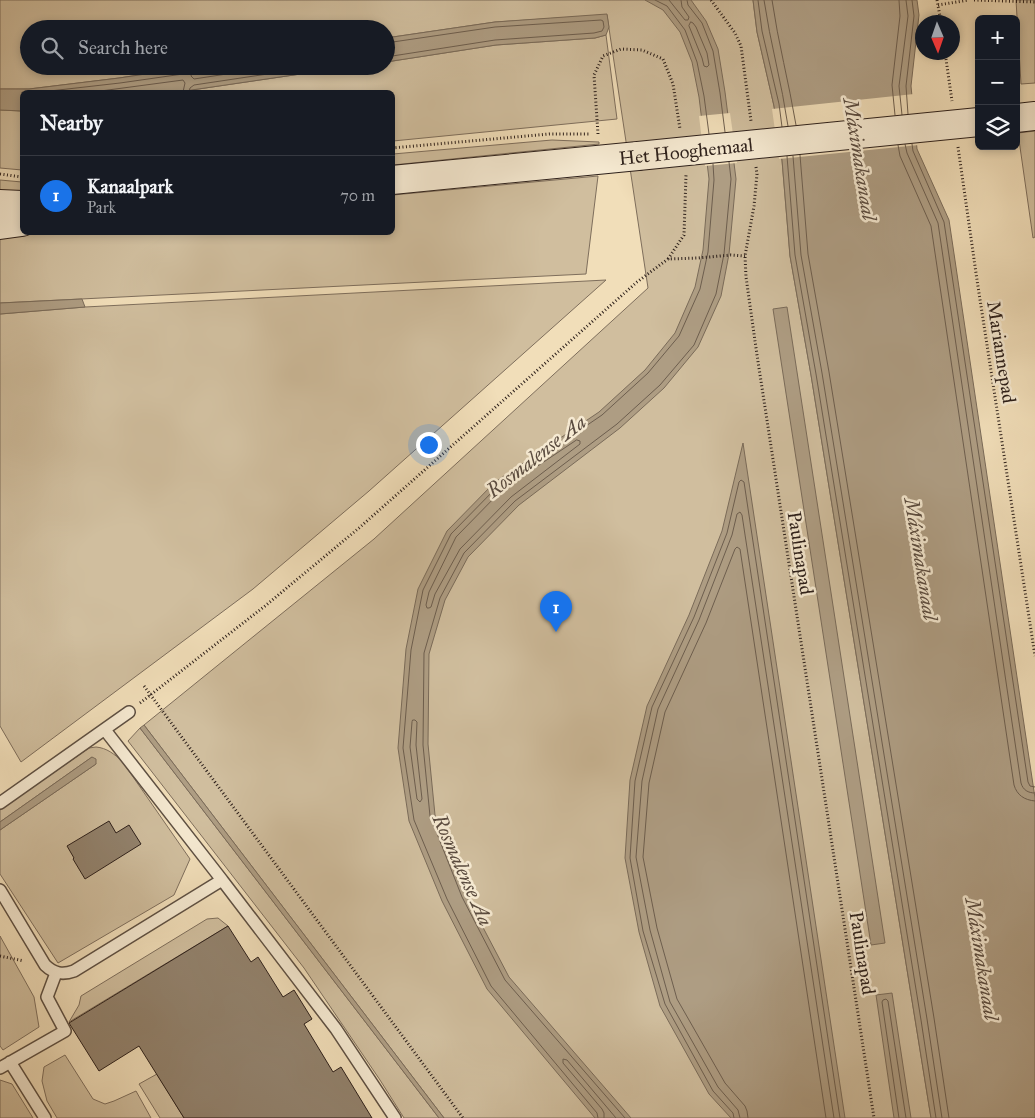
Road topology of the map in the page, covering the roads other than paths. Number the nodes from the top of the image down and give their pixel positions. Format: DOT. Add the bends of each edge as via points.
graph roads {
  1 [pos="975,122"];
  2 [pos="395,180"];
  3 [pos="0,204"];
  4 [pos="20,205"];
  5 [pos="20,222"];
  6 [pos="0,225"];
  7 [pos="129,712"];
  8 [pos="105,730"];
  9 [pos="0,803"];
  10 [pos="222,880"];
  11 [pos="0,890"];
  12 [pos="56,973"];
  13 [pos="10,1062"];
  14 [pos="0,1068"];
  15 [pos="45,1118"];
  16 [pos="395,1118"];
  1 -- 2 [label="street, Het Hooghemaal, bridge"];
  3 -- 4 [label="street"];
  5 -- 6 [label="street"];
  7 -- 8 [label="lane"];
  8 -- 9 [label="lane"];
  8 -- 10 [label="lane"];
  10 -- 12 [label="lane" via="74,971"];
  10 -- 16 [label="lane" via="336,1029"];
  11 -- 12 [label="lane" via="45,965"];
  12 -- 13 [label="lane" via="47,997 65,1031"];
  13 -- 14 [label="lane"];
  13 -- 15 [label="lane"];
}
